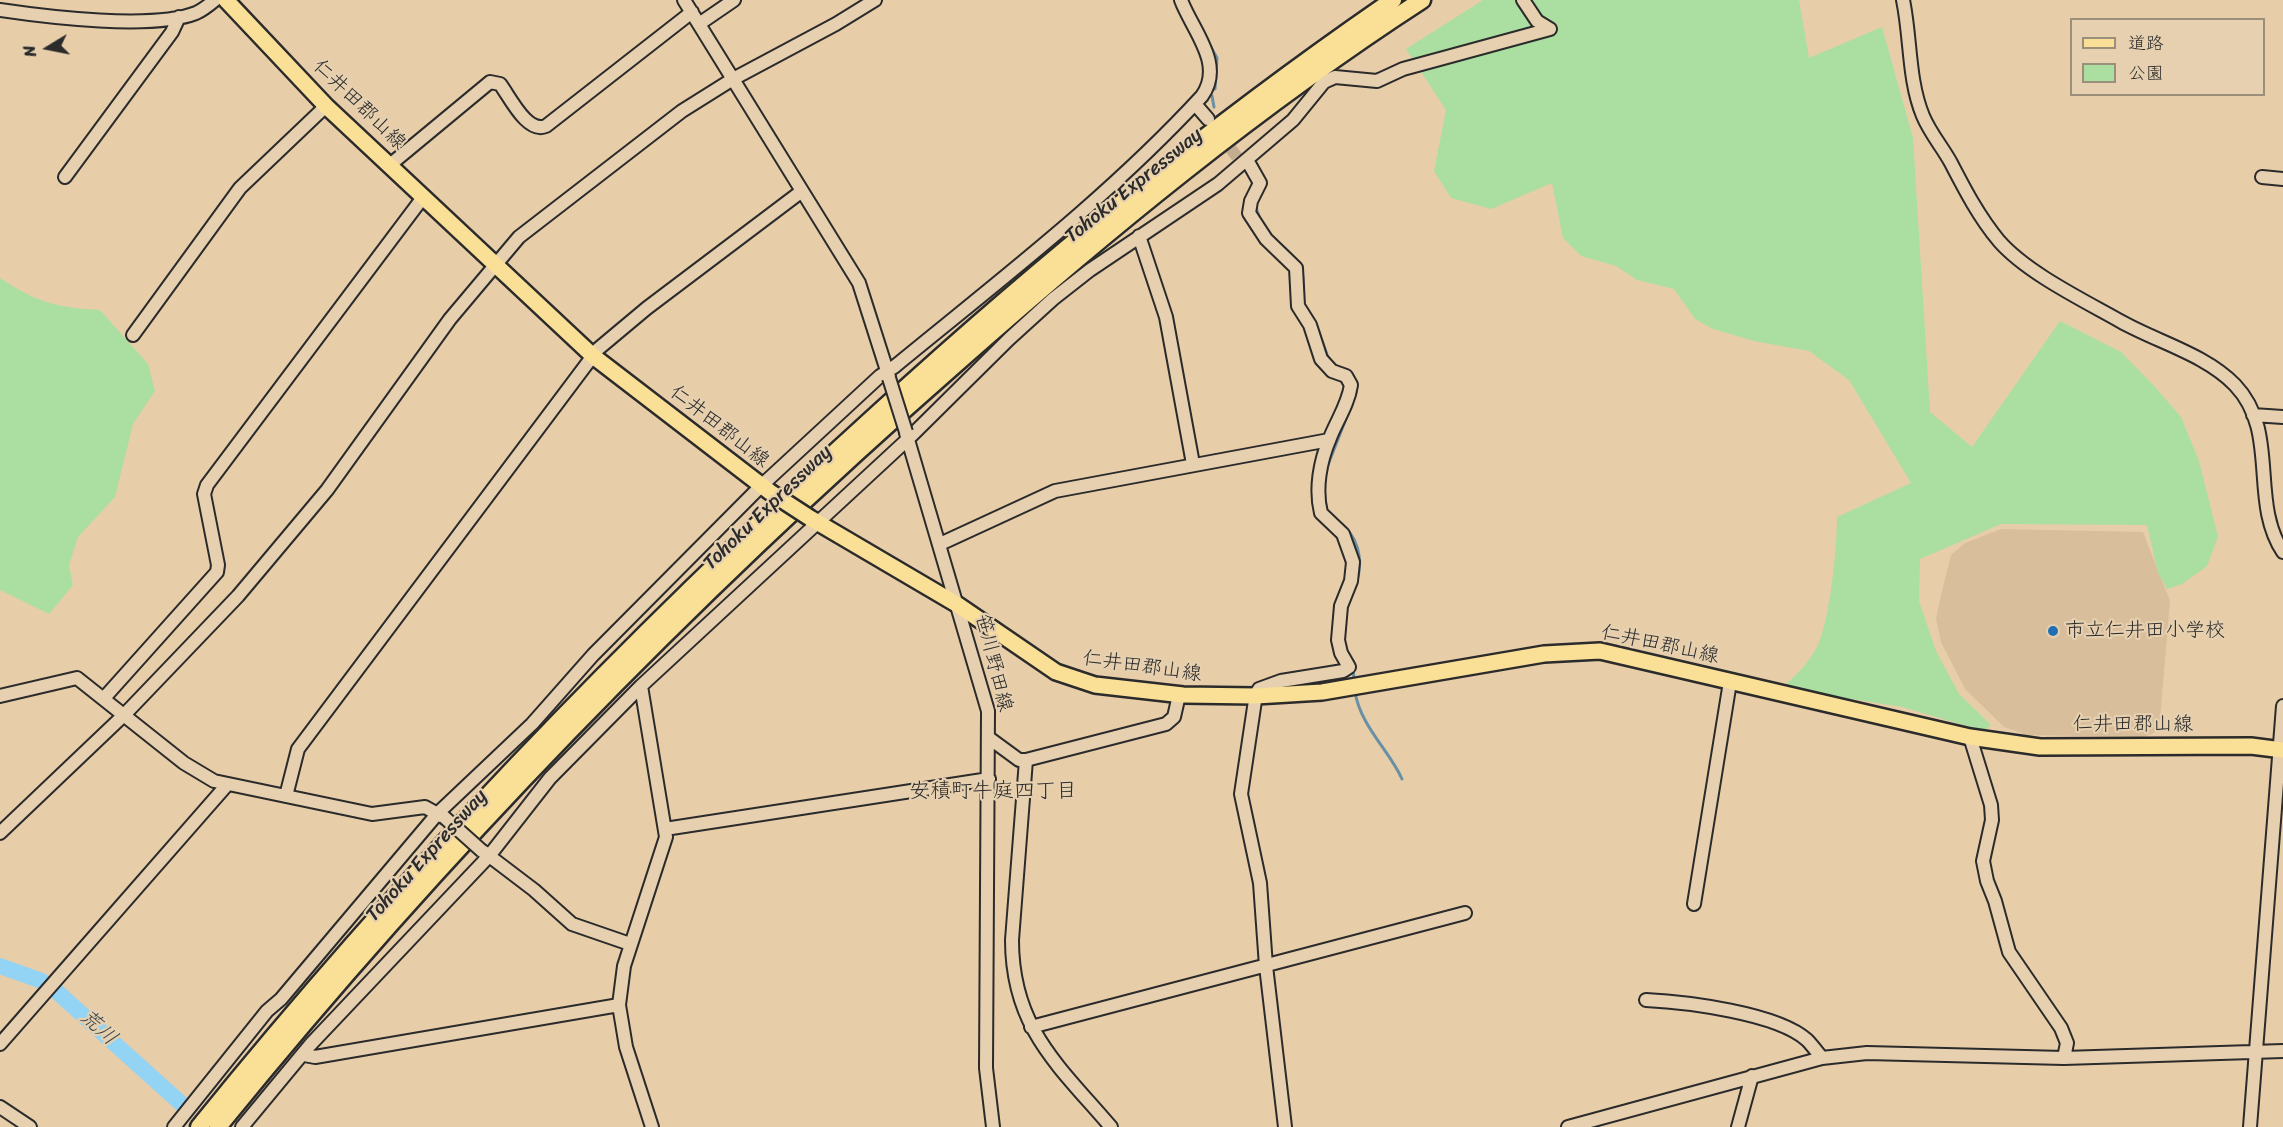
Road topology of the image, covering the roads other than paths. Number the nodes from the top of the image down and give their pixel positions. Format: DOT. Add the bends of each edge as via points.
graph roads {
  1 [pos="215,0"];
  2 [pos="226,0"];
  3 [pos="684,0"];
  4 [pos="734,0"];
  5 [pos="874,0"];
  6 [pos="1181,0"];
  7 [pos="1393,0"];
  8 [pos="1422,0"];
  9 [pos="1523,0"];
  10 [pos="1903,0"];
  11 [pos="0,10"];
  12 [pos="692,12"];
  13 [pos="179,17"];
  14 [pos="699,24"];
  15 [pos="733,79"];
  16 [pos="1195,104"];
  17 [pos="326,106"];
  18 [pos="1208,119"];
  19 [pos="1242,160"];
  20 [pos="390,164"];
  21 [pos="65,177"];
  22 [pos="2262,177"];
  23 [pos="2283,179"];
  24 [pos="802,191"];
  25 [pos="424,196"];
  26 [pos="1139,236"];
  27 [pos="495,265"];
  28 [pos="133,335"];
  29 [pos="593,356"];
  30 [pos="888,374"];
  31 [pos="2253,415"];
  32 [pos="2283,417"];
  33 [pos="907,435"];
  34 [pos="1329,440"];
  35 [pos="1193,464"];
  36 [pos="765,489"];
  37 [pos="814,520"];
  38 [pos="940,544"];
  39 [pos="2283,552"];
  40 [pos="958,605"];
  41 [pos="1730,682"];
  42 [pos="641,686"];
  43 [pos="1179,694"];
  44 [pos="0,696"];
  45 [pos="1256,696"];
  46 [pos="105,698"];
  47 [pos="2283,706"];
  48 [pos="125,714"];
  49 [pos="1970,737"];
  50 [pos="989,738"];
  51 [pos="2281,749"];
  52 [pos="1026,760"];
  53 [pos="989,779"];
  54 [pos="226,786"];
  55 [pos="286,796"];
  56 [pos="441,815"];
  57 [pos="665,829"];
  58 [pos="0,833"];
  59 [pos="485,853"];
  60 [pos="1694,904"];
  61 [pos="1465,913"];
  62 [pos="630,944"];
  63 [pos="1266,966"];
  64 [pos="1646,1000"];
  65 [pos="619,1005"];
  66 [pos="1031,1027"];
  67 [pos="0,1044"];
  68 [pos="2283,1051"];
  69 [pos="2256,1052"];
  70 [pos="304,1054"];
  71 [pos="1822,1058"];
  72 [pos="2064,1058"];
  73 [pos="1752,1076"];
  74 [pos="0,1107"];
  75 [pos="30,1127"];
  76 [pos="174,1127"];
  77 [pos="198,1127"];
  78 [pos="218,1127"];
  79 [pos="242,1127"];
  80 [pos="652,1127"];
  81 [pos="993,1127"];
  82 [pos="1111,1127"];
  83 [pos="1285,1127"];
  84 [pos="1568,1127"];
  85 [pos="1738,1127"];
  86 [pos="2250,1127"];
  1 -- 13 [label="street" via="198,12"];
  2 -- 17 [label="main road, 仁井田郡山線"];
  3 -- 12 [label="street, 笹川野田線"];
  4 -- 14 [label="street"];
  5 -- 15 [label="street"];
  6 -- 16 [label="street" via="1208,54 1208,83"];
  7 -- 77 [label="highway, Tohoku Expressway" via="1226,120 1090,228 927,368 788,496 653,626 470,816"];
  8 -- 78 [label="highway, Tohoku Expressway" via="1300,84 1158,192 856,452 666,634 481,825"];
  9 -- 19 [label="street" via="1537,21 1550,29 1402,69 1377,81 1331,78 1293,120"];
  10 -- 31 [label="street" via="1909,53 1923,116 1977,211 1999,241 2060,286 2198,359 2230,381 2249,403"];
  11 -- 13 [label="street" via="101,20"];
  12 -- 14 [label="street, 笹川野田線"];
  12 -- 20 [label="street" via="546,126 531,126 500,84 490,82"];
  13 -- 21 [label="street"];
  14 -- 15 [label="street, 笹川野田線"];
  15 -- 24 [label="street, 笹川野田線"];
  15 -- 27 [label="street" via="637,143 519,237"];
  16 -- 18 [label="street"];
  16 -- 30 [label="street" via="1033,256"];
  17 -- 20 [label="main road, 仁井田郡山線"];
  17 -- 28 [label="street" via="240,188"];
  19 -- 26 [label="street" via="1218,184"];
  19 -- 34 [label="street" via="1260,183 1250,205 1251,216 1266,239 1296,268 1298,306 1321,358 1332,371 1346,376 1350,382 1346,406"];
  20 -- 25 [label="main road, 仁井田郡山線"];
  22 -- 23 [label="street"];
  24 -- 29 [label="street" via="647,308"];
  24 -- 30 [label="street, 笹川野田線" via="859,284"];
  25 -- 27 [label="main road, 仁井田郡山線"];
  25 -- 46 [label="street" via="207,485 204,494 217,572"];
  26 -- 33 [label="street" via="1053,299"];
  26 -- 35 [label="street" via="1166,317"];
  27 -- 29 [label="main road, 仁井田郡山線"];
  27 -- 48 [label="street" via="450,319 327,490 238,596"];
  29 -- 36 [label="main road, 仁井田郡山線"];
  29 -- 55 [label="street" via="303,741 292,765"];
  30 -- 33 [label="street, 笹川野田線, bridge"];
  30 -- 36 [label="street"];
  31 -- 32 [label="street"];
  31 -- 39 [label="street" via="2263,446 2271,529"];
  33 -- 37 [label="street"];
  33 -- 38 [label="street, 笹川野田線"];
  34 -- 35 [label="street"];
  34 -- 45 [label="street" via="1318,478 1319,508 1348,541 1353,562 1341,606 1338,640 1349,667 1268,685 1259,689"];
  35 -- 38 [label="street" via="1055,491"];
  36 -- 37 [label="main road, 仁井田郡山線, bridge"];
  36 -- 56 [label="street" via="593,655 532,724"];
  37 -- 40 [label="main road, 仁井田郡山線"];
  37 -- 42 [label="street"];
  38 -- 40 [label="street, 笹川野田線"];
  40 -- 43 [label="main road, 仁井田郡山線" via="1066,677 1095,685"];
  40 -- 50 [label="street, 笹川野田線" via="988,711"];
  41 -- 45 [label="main road, 仁井田郡山線" via="1600,651 1559,652 1322,692"];
  41 -- 49 [label="main road, 仁井田郡山線"];
  41 -- 60 [label="street"];
  42 -- 57 [label="street"];
  42 -- 59 [label="street" via="550,778"];
  43 -- 45 [label="main road, 仁井田郡山線"];
  43 -- 52 [label="street" via="1174,717 1166,724"];
  44 -- 46 [label="street" via="74,677"];
  45 -- 63 [label="street" via="1241,794 1260,883"];
  46 -- 48 [label="street"];
  47 -- 51 [label="street"];
  48 -- 54 [label="street" via="201,775"];
  48 -- 58 [label="street"];
  49 -- 51 [label="main road, 仁井田郡山線" via="2040,747"];
  49 -- 72 [label="street" via="1992,806 1983,861 1987,881 2009,952 2061,1028 2067,1042"];
  50 -- 52 [label="street" via="1018,760"];
  50 -- 53 [label="street, 笹川野田線"];
  51 -- 69 [label="street"];
  52 -- 66 [label="street" via="1012,953 1021,1004"];
  53 -- 57 [label="street"];
  53 -- 81 [label="street, 笹川野田線" via="986,1068"];
  54 -- 55 [label="street"];
  54 -- 67 [label="street"];
  55 -- 56 [label="street" via="372,814 424,807"];
  56 -- 59 [label="street, bridge"];
  56 -- 76 [label="street" via="267,1011"];
  57 -- 62 [label="street" via="666,840"];
  59 -- 62 [label="street" via="572,924"];
  59 -- 70 [label="street"];
  61 -- 63 [label="street"];
  62 -- 65 [label="street"];
  63 -- 66 [label="street"];
  63 -- 83 [label="street"];
  64 -- 71 [label="street" via="1714,1008 1790,1029 1806,1039"];
  65 -- 70 [label="street" via="315,1057"];
  65 -- 80 [label="street" via="626,1047"];
  66 -- 82 [label="street" via="1048,1055"];
  68 -- 69 [label="street"];
  69 -- 72 [label="street"];
  69 -- 86 [label="street"];
  70 -- 79 [label="street"];
  71 -- 72 [label="street" via="1867,1053"];
  71 -- 73 [label="street"];
  73 -- 84 [label="street"];
  73 -- 85 [label="street"];
  74 -- 75 [label="street"];
}
